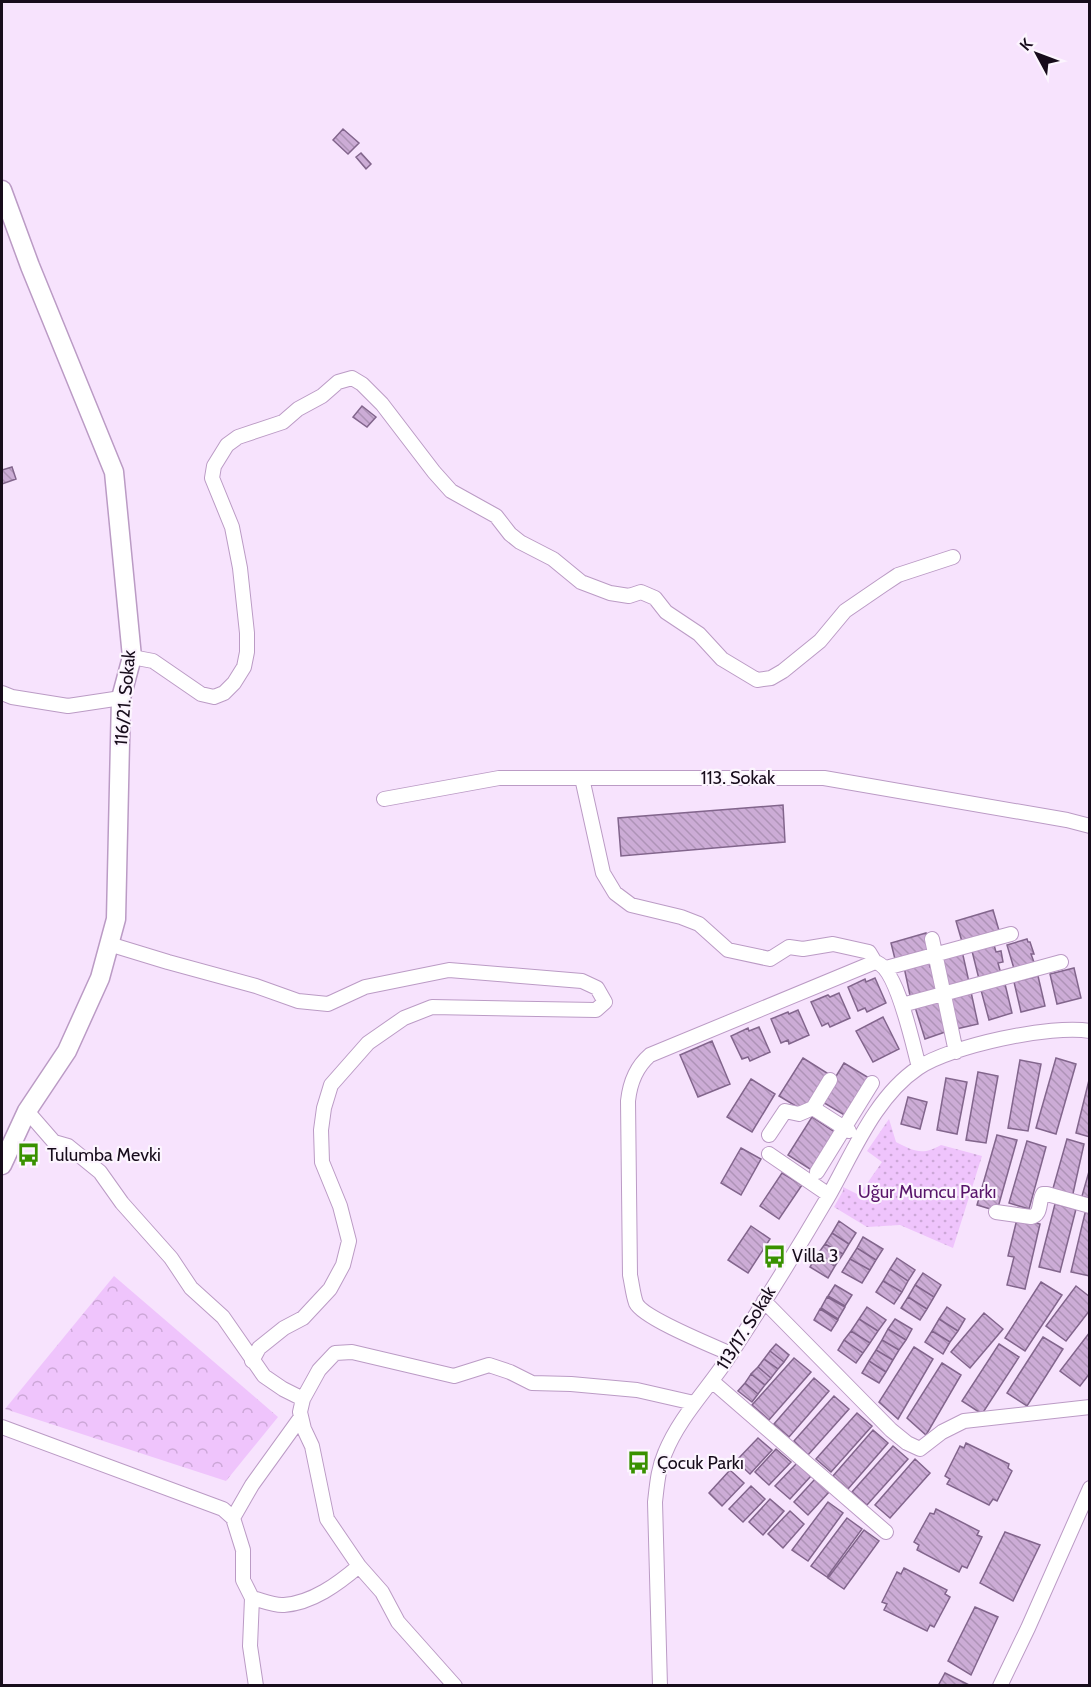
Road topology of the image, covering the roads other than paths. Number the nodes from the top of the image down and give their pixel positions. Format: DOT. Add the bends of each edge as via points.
graph roads {
  1 [pos="2,190"];
  2 [pos="953,557"];
  3 [pos="132,657"];
  4 [pos="2,693"];
  5 [pos="121,698"];
  6 [pos="582,778"];
  7 [pos="384,799"];
  8 [pos="1089,826"];
  9 [pos="1011,934"];
  10 [pos="933,939"];
  11 [pos="109,944"];
  12 [pos="936,954"];
  13 [pos="1061,962"];
  14 [pos="881,965"];
  15 [pos="944,993"];
  16 [pos="902,1005"];
  17 [pos="1089,1031"];
  18 [pos="956,1052"];
  19 [pos="919,1067"];
  20 [pos="830,1080"];
  21 [pos="872,1083"];
  22 [pos="813,1108"];
  23 [pos="27,1111"];
  24 [pos="844,1128"];
  25 [pos="769,1135"];
  26 [pos="860,1138"];
  27 [pos="769,1154"];
  28 [pos="2,1165"];
  29 [pos="817,1172"];
  30 [pos="829,1195"];
  31 [pos="1089,1206"];
  32 [pos="996,1212"];
  33 [pos="764,1301"];
  34 [pos="731,1354"];
  35 [pos="252,1361"];
  36 [pos="712,1382"];
  37 [pos="303,1399"];
  38 [pos="694,1403"];
  39 [pos="1089,1407"];
  40 [pos="301,1417"];
  41 [pos="2,1426"];
  42 [pos="1089,1488"];
  43 [pos="233,1518"];
  44 [pos="886,1532"];
  45 [pos="359,1566"];
  46 [pos="252,1598"];
  47 [pos="256,1686"];
  48 [pos="455,1686"];
  49 [pos="660,1686"];
  50 [pos="1000,1686"];
  1 -- 3 [label="street, 116/21. Sokak" via="114,472"];
  2 -- 3 [label="street" via="883,585 845,611 792,664 771,678 757,680 722,659 699,634 666,612 655,598 641,592 629,597 610,593 581,582 553,560 520,542 496,516 451,491 382,404 352,378 338,382 283,422 238,436 214,466 212,478 232,526 247,633 244,667 234,683 214,697 201,694 153,661"];
  3 -- 5 [label="street, 116/21. Sokak"];
  4 -- 5 [label="street" via="68,706"];
  5 -- 11 [label="street, 116/21. Sokak" via="116,918"];
  6 -- 7 [label="street, 113. Sokak" via="499,778"];
  6 -- 8 [label="street, 113. Sokak" via="824,778"];
  6 -- 14 [label="street" via="603,873 615,893 631,905 699,924 728,950 770,959 789,947 833,944 869,952"];
  9 -- 12 [label="street"];
  10 -- 12 [label="street"];
  11 -- 23 [label="street, 116/21. Sokak" via="100,978 67,1051"];
  11 -- 35 [label="street" via="298,1001 328,1004 365,987 449,970 582,981 597,988 605,1002 596,1010 432,1007 404,1018 368,1043 331,1085 321,1130 322,1162 349,1241 343,1265 330,1289 303,1318 259,1348"];
  12 -- 14 [label="street"];
  12 -- 15 [label="street"];
  13 -- 15 [label="street"];
  14 -- 16 [label="street"];
  14 -- 34 [label="street" via="650,1054 633,1077 628,1101 630,1263 636,1302 654,1318"];
  15 -- 16 [label="street"];
  15 -- 18 [label="street"];
  16 -- 19 [label="street"];
  17 -- 18 [label="street, 113/17. Sokak" via="1024,1034"];
  18 -- 19 [label="street, 113/17. Sokak"];
  19 -- 26 [label="street, 113/17. Sokak" via="887,1098"];
  20 -- 22 [label="street"];
  21 -- 24 [label="street"];
  22 -- 24 [label="street"];
  22 -- 25 [label="street" via="799,1114 785,1110"];
  23 -- 28 [label="street, 116/21. Sokak"];
  23 -- 35 [label="street" via="54,1142 69,1146 100,1173 191,1288 223,1317"];
  24 -- 26 [label="street"];
  24 -- 29 [label="street"];
  26 -- 30 [label="street, 113/17. Sokak"];
  27 -- 30 [label="street"];
  30 -- 33 [label="street, 113/17. Sokak"];
  31 -- 32 [label="street" via="1043,1194 1035,1216"];
  33 -- 34 [label="street, 113/17. Sokak"];
  33 -- 39 [label="street" via="891,1430 920,1449 964,1421"];
  34 -- 36 [label="street, 113/17. Sokak"];
  35 -- 37 [label="street" via="264,1376"];
  36 -- 38 [label="street, 113/17. Sokak"];
  36 -- 44 [label="street"];
  37 -- 38 [label="street" via="319,1370 335,1353 352,1352 454,1376 489,1365 532,1383 637,1390"];
  37 -- 40 [label="street"];
  38 -- 49 [label="street, 113/17. Sokak" via="665,1453 658,1475 655,1502"];
  40 -- 43 [label="street"];
  40 -- 45 [label="street" via="312,1446 327,1519"];
  41 -- 43 [label="street" via="223,1509"];
  42 -- 50 [label="street"];
  43 -- 46 [label="street" via="243,1550 243,1580"];
  45 -- 46 [label="street" via="308,1599 282,1605"];
  45 -- 48 [label="street" via="382,1592 398,1622"];
  46 -- 47 [label="street" via="250,1647"];
}
